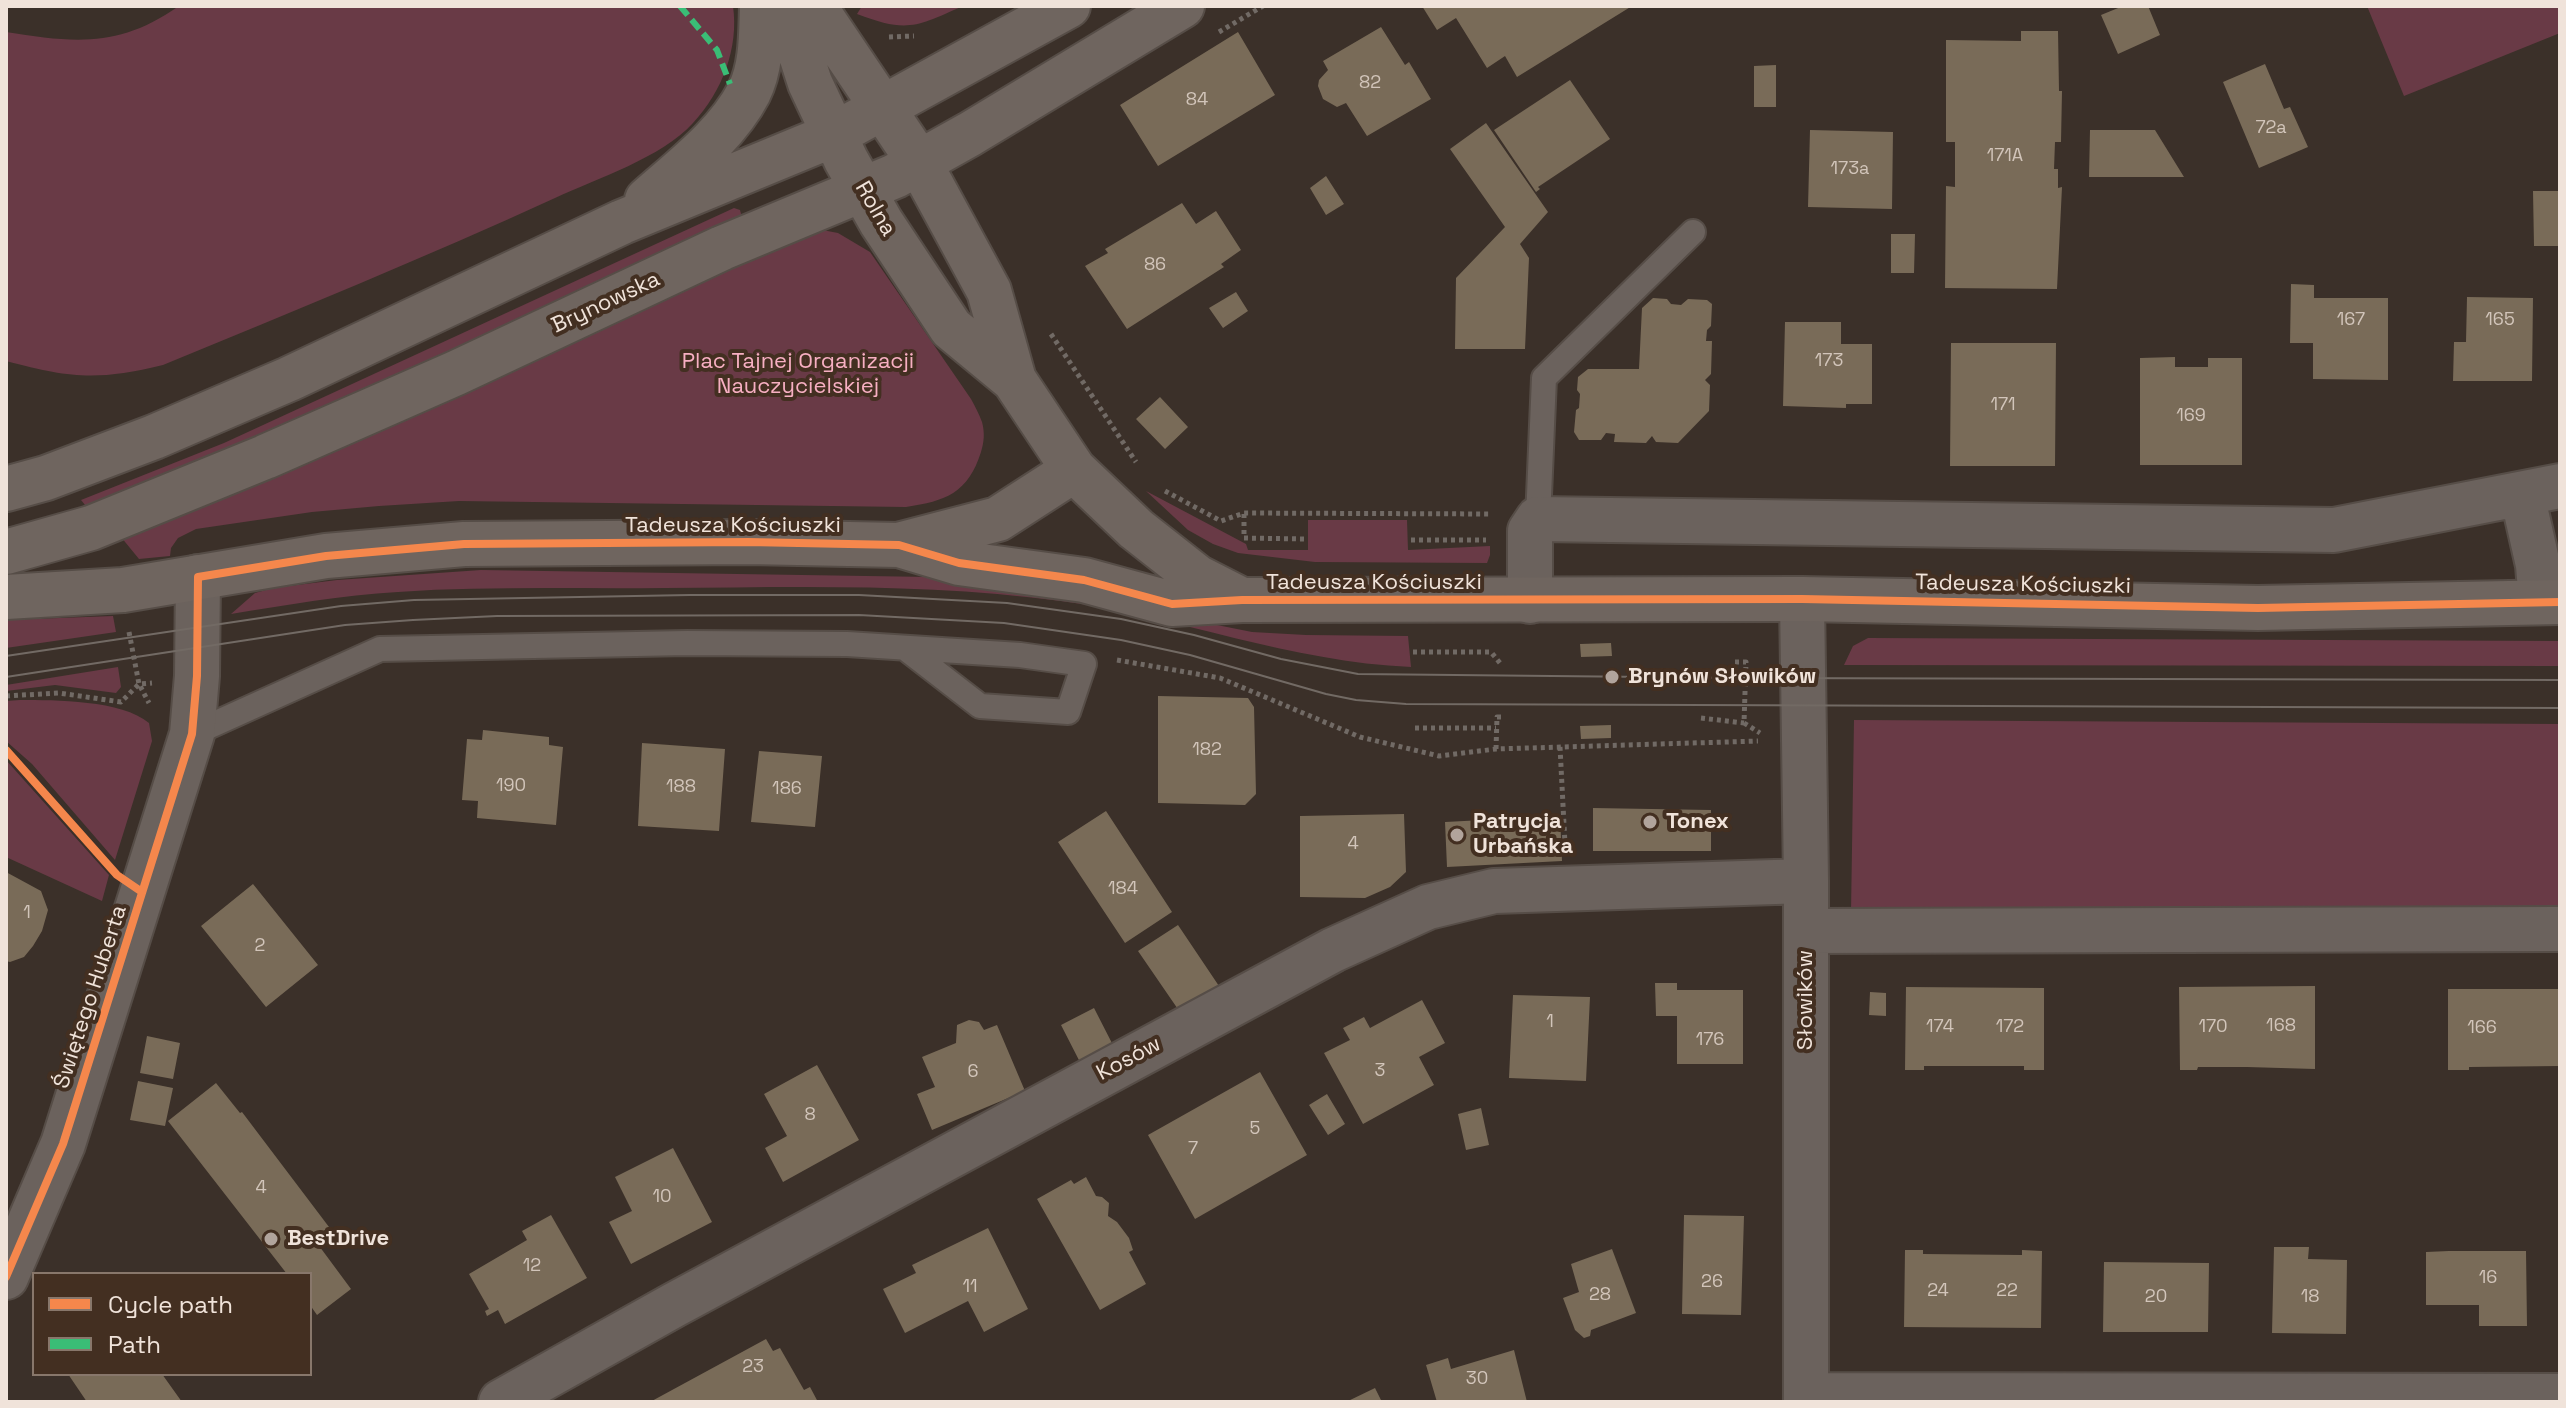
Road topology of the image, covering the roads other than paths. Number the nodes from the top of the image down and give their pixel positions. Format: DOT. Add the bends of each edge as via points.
graph roads {
  1 [pos="762,6"];
  2 [pos="785,6"];
  3 [pos="814,6"];
  4 [pos="1068,6"];
  5 [pos="1182,6"];
  6 [pos="882,110"];
  7 [pos="833,135"];
  8 [pos="919,162"];
  9 [pos="864,190"];
  10 [pos="622,222"];
  11 [pos="1693,232"];
  12 [pos="1014,380"];
  13 [pos="1074,470"];
  14 [pos="6,489"];
  15 [pos="2541,490"];
  16 [pos="1536,522"];
  17 [pos="899,545"];
  18 [pos="6,552"];
  19 [pos="198,577"];
  20 [pos="6,597"];
  21 [pos="1802,599"];
  22 [pos="1242,600"];
  23 [pos="1530,601"];
  24 [pos="2550,602"];
  25 [pos="905,648"];
  26 [pos="192,734"];
  27 [pos="1806,881"];
  28 [pos="2560,929"];
  29 [pos="1806,931"];
  30 [pos="6,1277"];
  31 [pos="2560,1396"];
  32 [pos="1806,1399"];
  33 [pos="501,1402"];
  1 -- 10 [label="street" via="760,50 750,91 716,138"];
  2 -- 7 [label="street, Rolna"];
  3 -- 6 [label="street, Rolna"];
  4 -- 6 [label="street"];
  5 -- 8 [label="street, Brynowska"];
  6 -- 7 [label="street"];
  6 -- 8 [label="street, Rolna"];
  7 -- 9 [label="street, Rolna"];
  7 -- 10 [label="street"];
  8 -- 9 [label="street, Brynowska"];
  8 -- 12 [label="street, Rolna" via="989,291"];
  9 -- 12 [label="street, Rolna" via="951,328"];
  9 -- 18 [label="street, Brynowska" via="722,248 265,457 91,528"];
  10 -- 14 [label="street" via="289,379 154,437"];
  11 -- 16 [label="lane" via="1544,378"];
  12 -- 13 [label="street, Rolna"];
  13 -- 17 [label="street" via="998,519"];
  13 -- 22 [label="street, Rolna" via="1197,577"];
  15 -- 16 [label="street, Tadeusza Kościuszki" via="2334,530"];
  15 -- 24 [label="street, Tadeusza Kościuszki" via="2538,565"];
  16 -- 23 [label="street" via="1530,531"];
  17 -- 19 [label="street, Tadeusza Kościuszki" via="464,544 326,556"];
  17 -- 22 [label="street, Tadeusza Kościuszki" via="959,563 1084,580 1172,604"];
  19 -- 20 [label="street, Tadeusza Kościuszki" via="123,590"];
  19 -- 26 [label="street, Świętego Huberta"];
  21 -- 23 [label="street, Tadeusza Kościuszki"];
  21 -- 24 [label="street, Tadeusza Kościuszki" via="2258,608"];
  21 -- 27 [label="street, Słowików"];
  22 -- 23 [label="street, Tadeusza Kościuszki"];
  25 -- 25 [label="lane" via="1020,655 1084,664 1068,712 980,706"];
  25 -- 26 [label="lane" via="687,643 380,649"];
  26 -- 30 [label="street, Świętego Huberta" via="63,1144"];
  27 -- 29 [label="street, Słowików"];
  27 -- 33 [label="street, Kosów" via="1494,891 1428,907 1333,950"];
  28 -- 29 [label="street"];
  29 -- 32 [label="street, Słowików"];
  31 -- 32 [label="street"];
}
